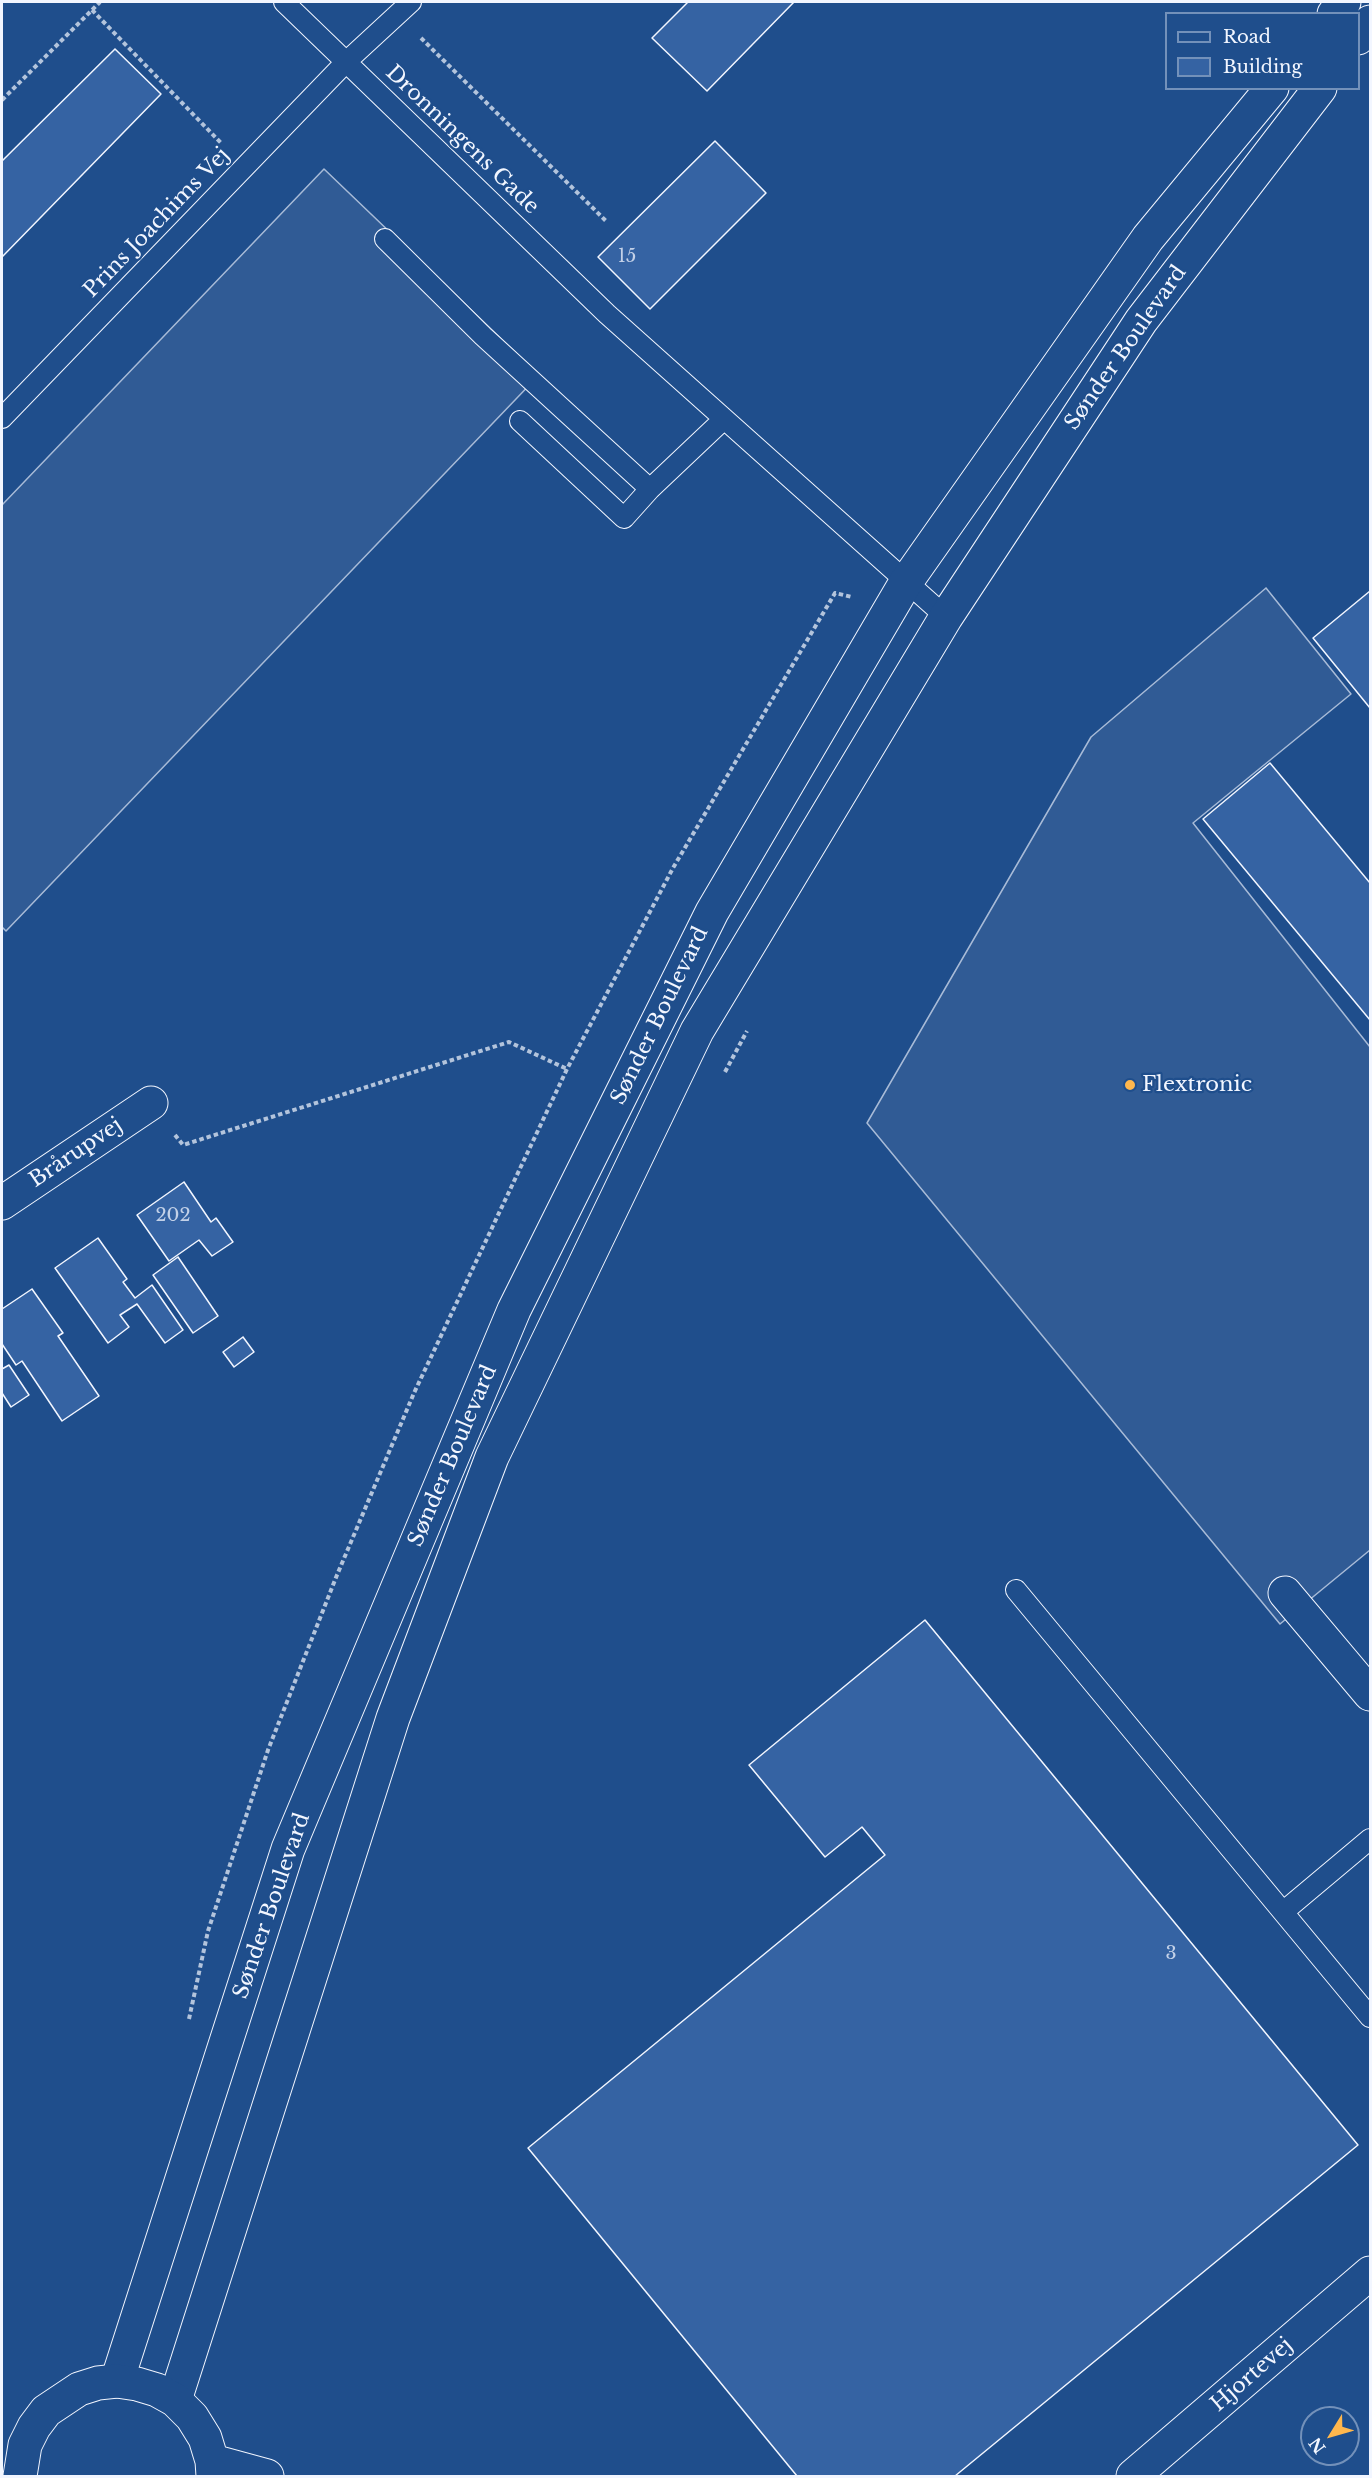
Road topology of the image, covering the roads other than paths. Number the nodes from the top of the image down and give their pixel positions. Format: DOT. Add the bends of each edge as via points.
graph roads {
  1 [pos="284,2"];
  2 [pos="404,8"];
  3 [pos="1371,22"];
  4 [pos="1360,37"];
  5 [pos="347,61"];
  6 [pos="1270,90"];
  7 [pos="1318,90"];
  8 [pos="385,239"];
  9 [pos="2,418"];
  10 [pos="724,419"];
  11 [pos="520,421"];
  12 [pos="650,489"];
  13 [pos="906,582"];
  14 [pos="946,617"];
  15 [pos="151,1103"];
  16 [pos="2,1203"];
  17 [pos="1016,1590"];
  18 [pos="1285,1593"];
  19 [pos="1371,1694"];
  20 [pos="1371,1839"];
  21 [pos="1283,1912"];
  22 [pos="1371,2017"];
  23 [pos="1371,2273"];
  24 [pos="117,2382"];
  25 [pos="175,2400"];
  26 [pos="13,2444"];
  27 [pos="212,2469"];
  28 [pos="20,2476"];
  29 [pos="267,2476"];
  30 [pos="1133,2476"];
  1 -- 5 [label="lane, Dronningens Gade"];
  2 -- 5 [label="lane, Prins Joachims Vej"];
  3 -- 4 [label="main road"];
  5 -- 9 [label="lane, Prins Joachims Vej"];
  5 -- 10 [label="lane, Dronningens Gade" via="606,314"];
  6 -- 13 [label="main road, Sønder Boulevard" via="1148,238"];
  7 -- 14 [label="main road, Sønder Boulevard" via="1141,321"];
  8 -- 12 [label="lane" via="540,390"];
  10 -- 12 [label="lane"];
  10 -- 13 [label="lane"];
  11 -- 12 [label="lane" via="624,518"];
  13 -- 14 [label="lane"];
  13 -- 24 [label="main road, Sønder Boulevard" via="712,912 514,1310 288,1849"];
  14 -- 25 [label="main road, Sønder Boulevard" via="697,1031 492,1457 393,1718"];
  15 -- 16 [label="main road, Brårupvej"];
  17 -- 21 [label="lane"];
  18 -- 19 [label="main road"];
  20 -- 21 [label="lane"];
  21 -- 22 [label="lane"];
  23 -- 30 [label="main road, Hjortevej"];
  24 -- 25 [label="main road" via="157,2390"];
  24 -- 26 [label="main road" via="98,2383 62,2399"];
  25 -- 27 [label="main road" via="201,2431"];
  26 -- 28 [label="main road"];
  27 -- 29 [label="main road"];
}
